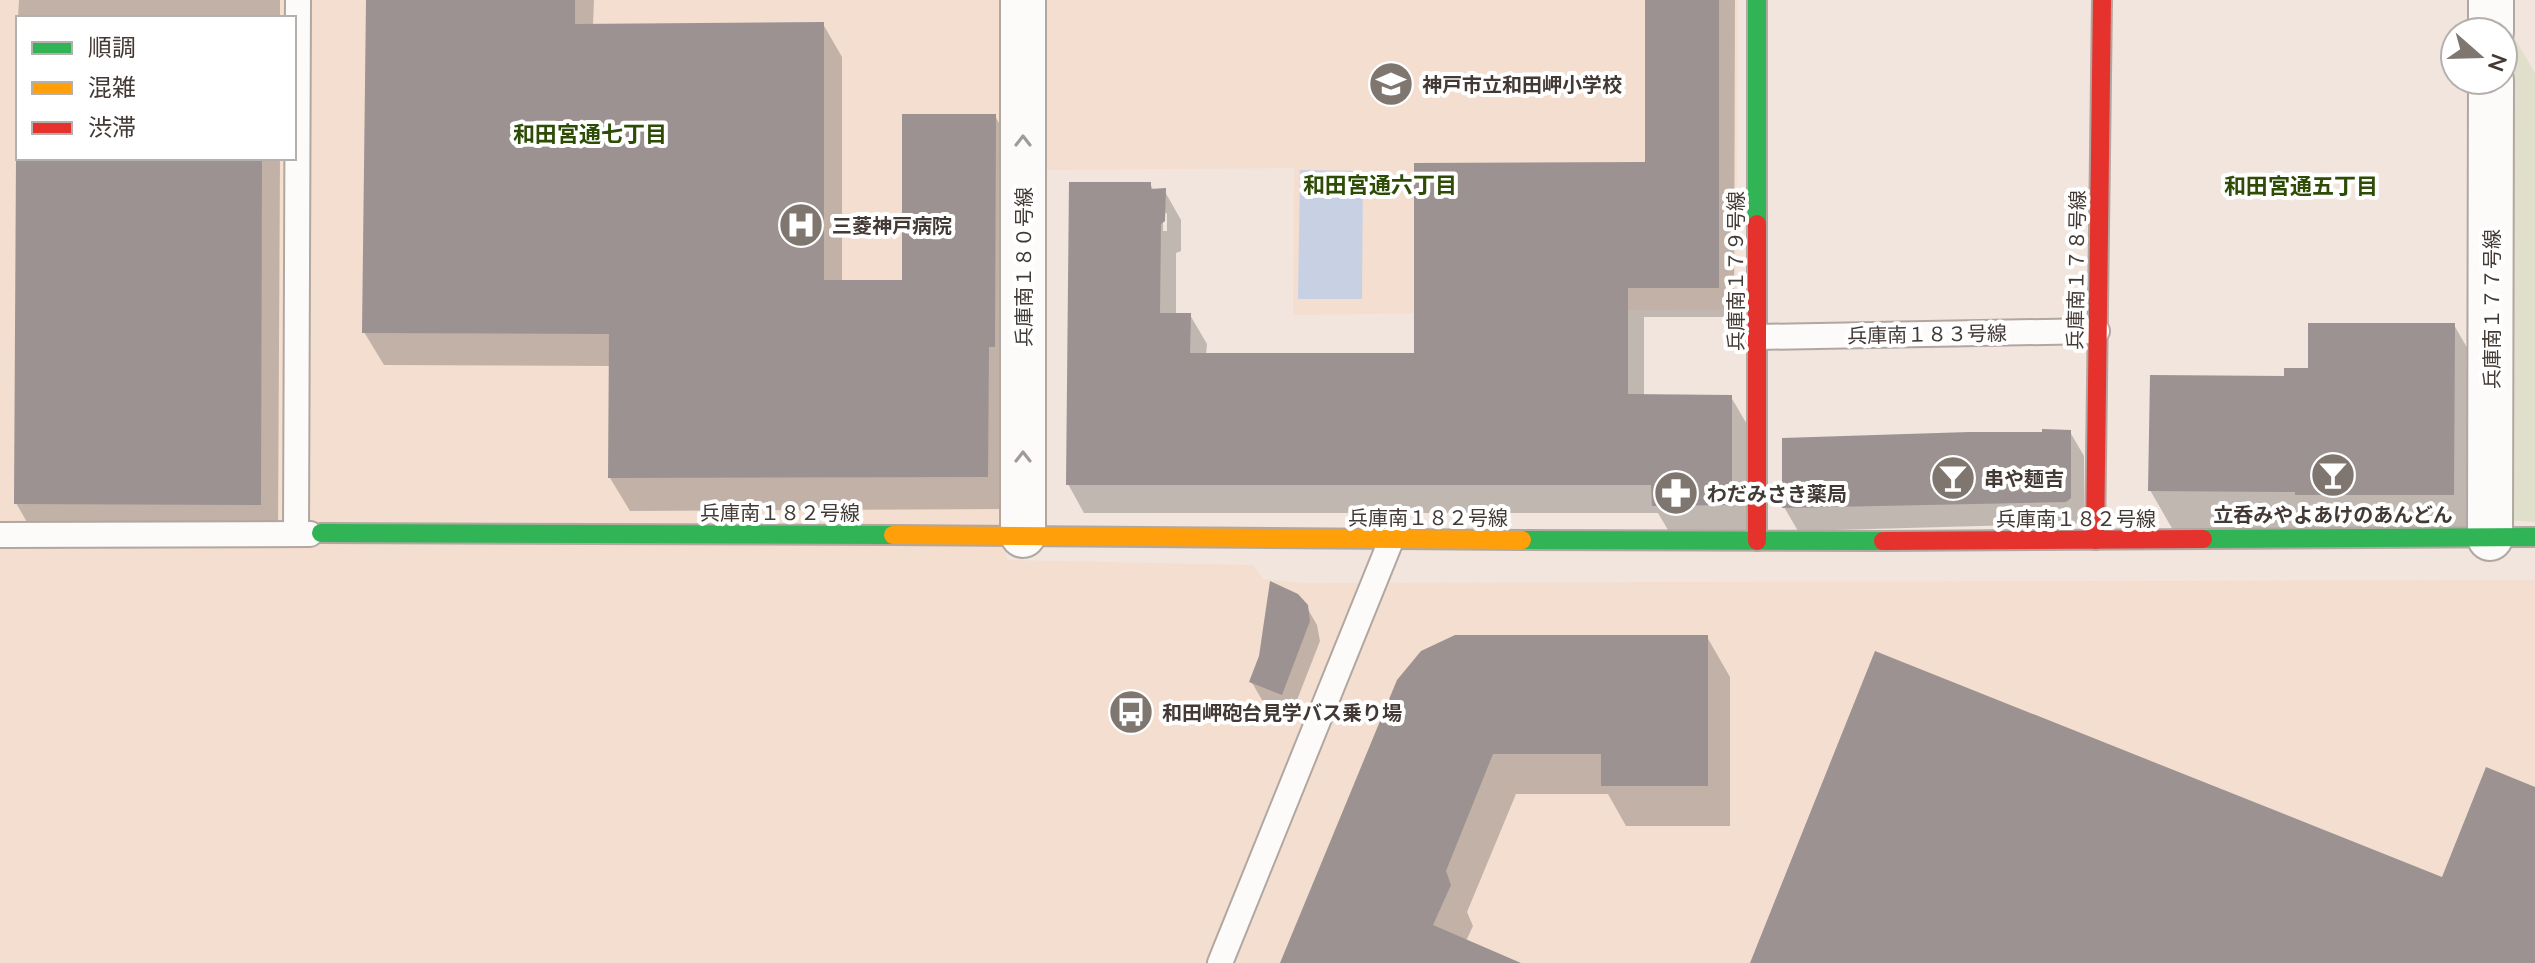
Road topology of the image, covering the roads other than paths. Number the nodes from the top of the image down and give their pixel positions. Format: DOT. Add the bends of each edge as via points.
graph roads {
  1 [pos="298,0"];
  2 [pos="1023,0"];
  3 [pos="1757,0"];
  4 [pos="2102,0"];
  5 [pos="2491,96"];
  6 [pos="2097,331"];
  7 [pos="1757,337"];
  8 [pos="321,533"];
  9 [pos="296,534"];
  10 [pos="0,535"];
  11 [pos="1023,535"];
  12 [pos="2535,537"];
  13 [pos="1392,538"];
  14 [pos="2490,538"];
  15 [pos="2095,540"];
  16 [pos="1757,541"];
  17 [pos="1220,963"];
  1 -- 9 [label="lane"];
  11 -- 2 [label="street, 兵庫南１８０号線, one-way"];
  3 -- 7 [label="street, 兵庫南１７９号線"];
  4 -- 6 [label="street, 兵庫南１７８号線"];
  5 -- 14 [label="street, 兵庫南１７７号線"];
  6 -- 7 [label="lane, 兵庫南１８３号線"];
  6 -- 15 [label="street, 兵庫南１７８号線"];
  7 -- 16 [label="street, 兵庫南１７９号線"];
  8 -- 9 [label="lane"];
  8 -- 11 [label="street, 兵庫南１８２号線"];
  9 -- 10 [label="lane"];
  11 -- 13 [label="street, 兵庫南１８２号線"];
  12 -- 14 [label="street, 兵庫南１８２号線"];
  13 -- 16 [label="street, 兵庫南１８２号線"];
  13 -- 17 [label="lane"];
  14 -- 15 [label="street, 兵庫南１８２号線"];
  15 -- 16 [label="street, 兵庫南１８２号線"];
}
